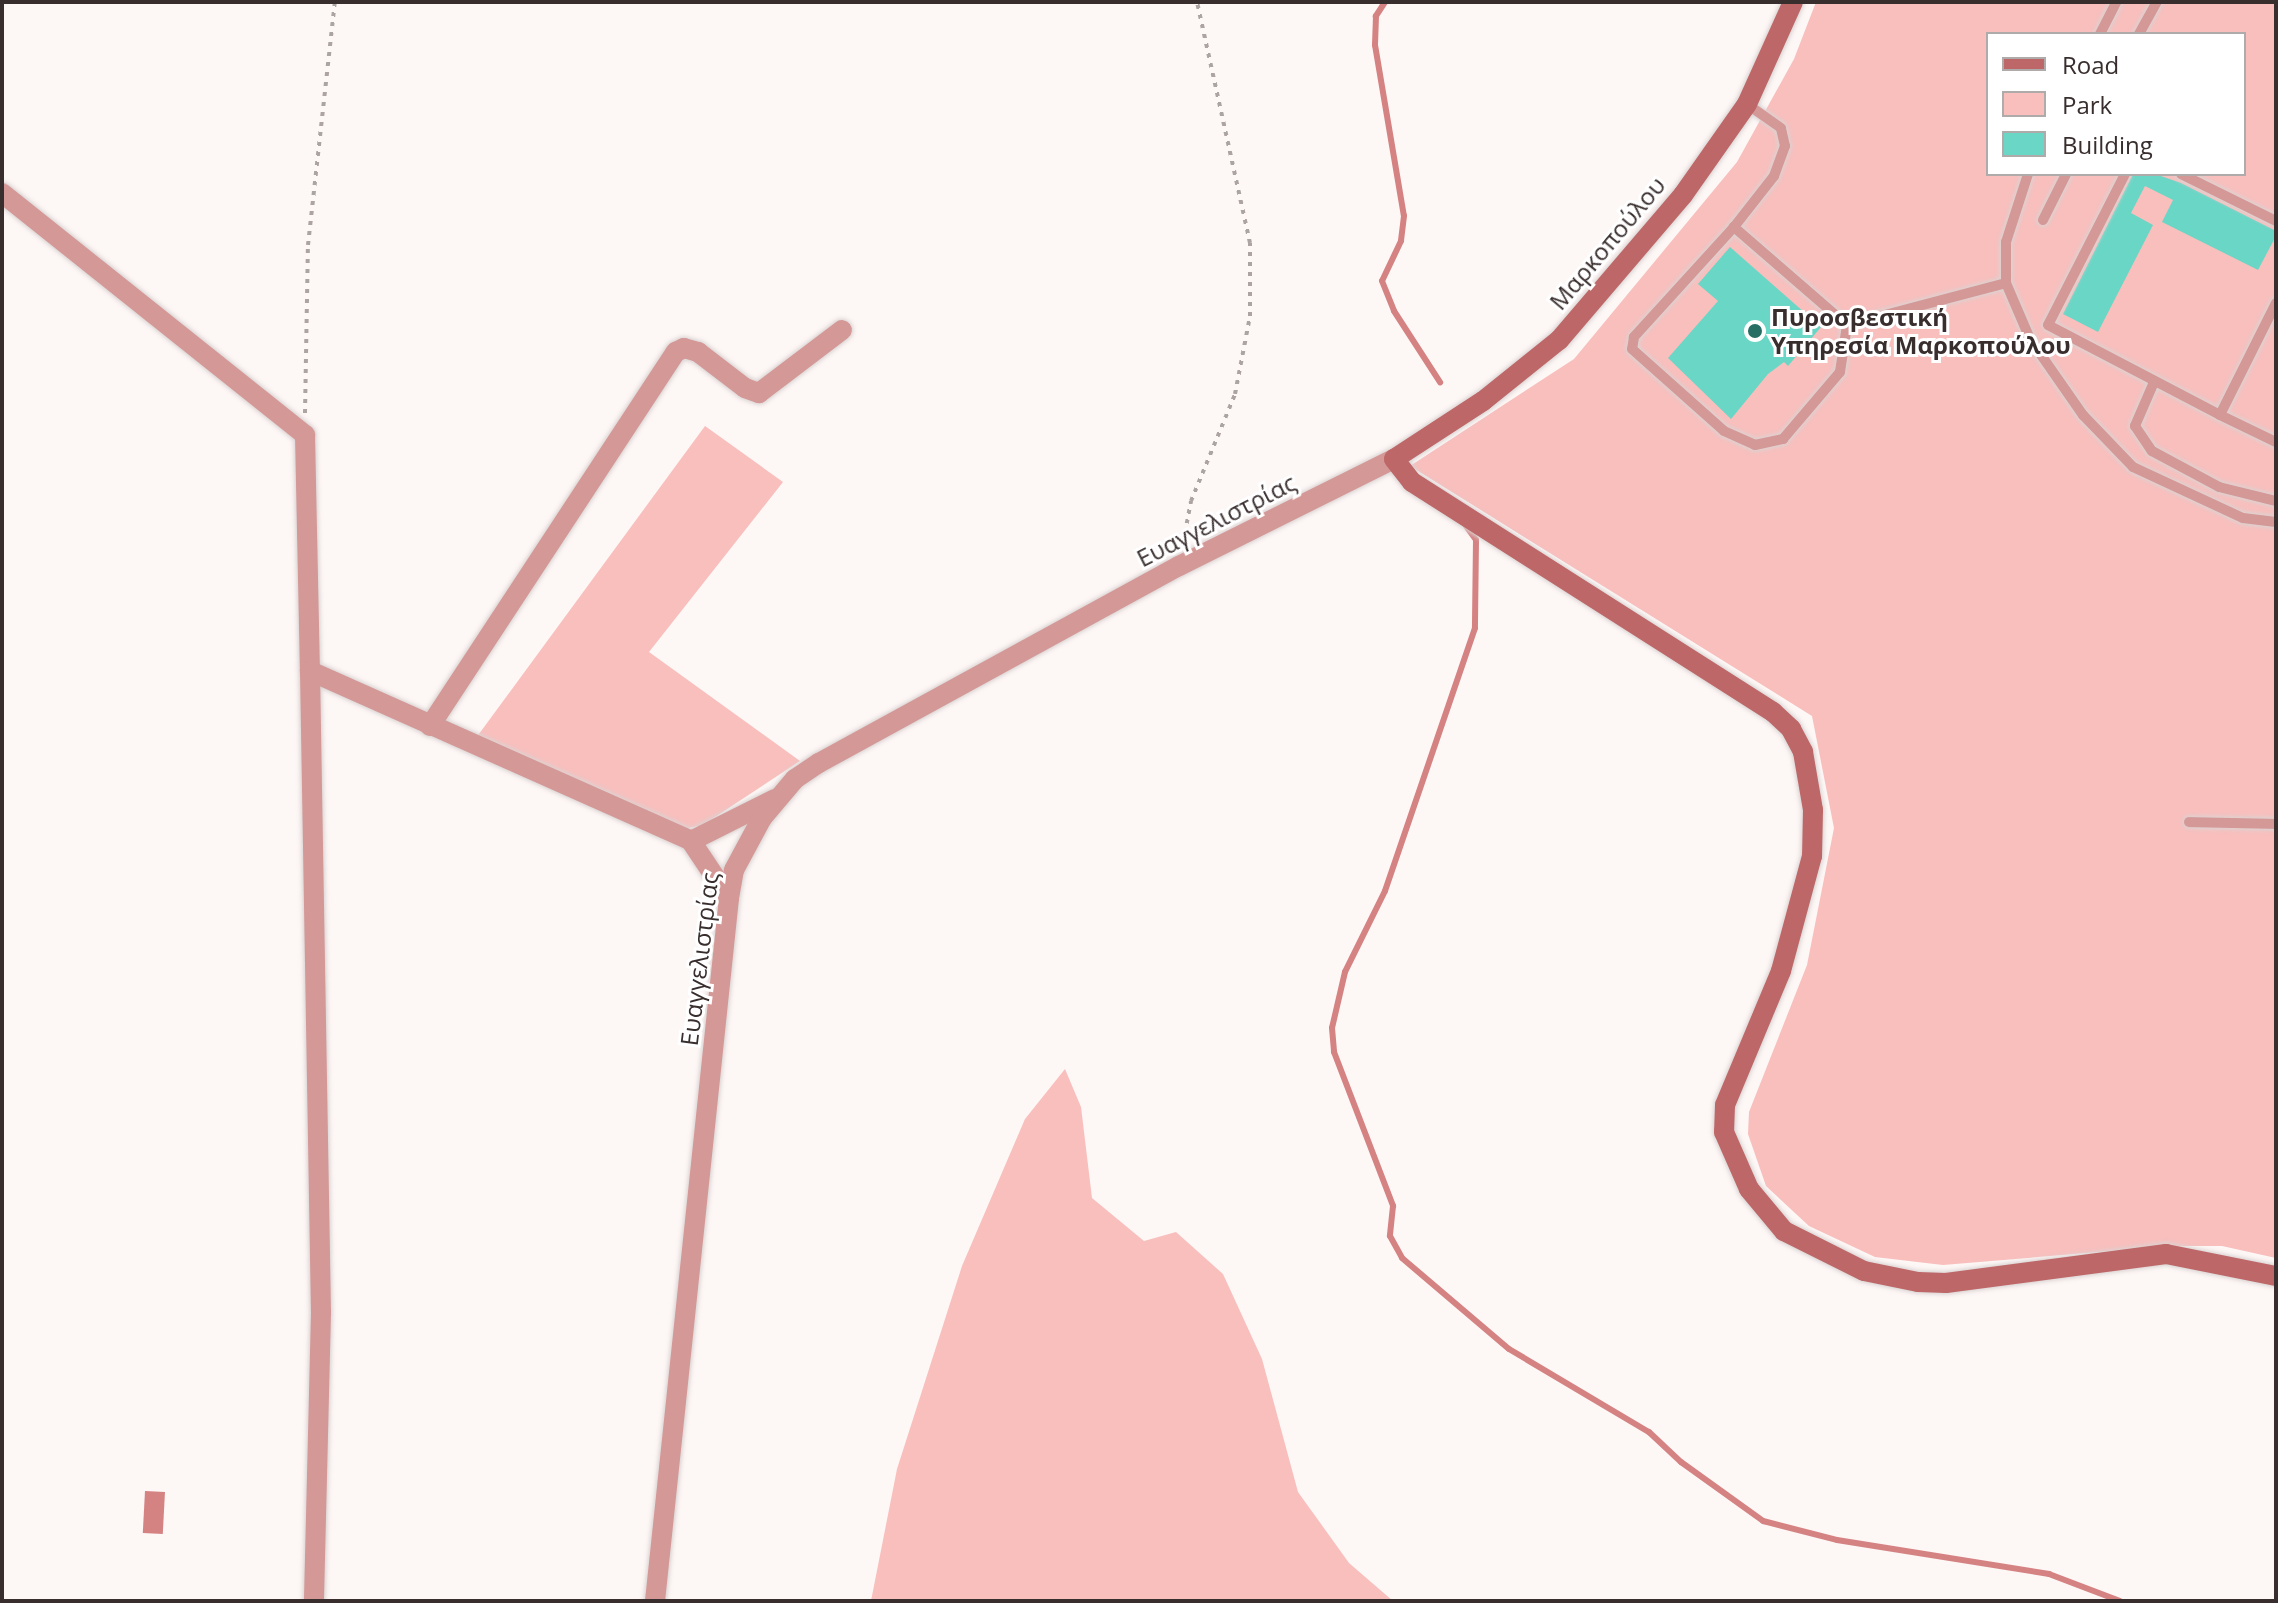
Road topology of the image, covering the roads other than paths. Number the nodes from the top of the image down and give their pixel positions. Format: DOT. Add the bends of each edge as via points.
graph roads {
  1 [pos="1793,2"];
  2 [pos="2116,2"];
  3 [pos="2157,2"];
  4 [pos="2101,32"];
  5 [pos="2140,32"];
  6 [pos="1747,104"];
  7 [pos="2027,176"];
  8 [pos="2065,176"];
  9 [pos="2124,176"];
  10 [pos="2185,176"];
  11 [pos="2,193"];
  12 [pos="2043,220"];
  13 [pos="2276,221"];
  14 [pos="1734,227"];
  15 [pos="2006,283"];
  16 [pos="2276,303"];
  17 [pos="1847,325"];
  18 [pos="842,330"];
  19 [pos="2154,382"];
  20 [pos="2220,415"];
  21 [pos="2276,442"];
  22 [pos="1394,459"];
  23 [pos="2276,501"];
  24 [pos="2276,522"];
  25 [pos="310,671"];
  26 [pos="430,726"];
  27 [pos="775,799"];
  28 [pos="2189,822"];
  29 [pos="2276,824"];
  30 [pos="691,841"];
  31 [pos="729,898"];
  32 [pos="2276,1276"];
  33 [pos="314,1601"];
  34 [pos="655,1601"];
  1 -- 6 [label="main road, Μαρκοπούλου"];
  2 -- 4 [label="lane"];
  3 -- 5 [label="lane"];
  6 -- 14 [label="lane" via="1781,128 1785,146 1774,176"];
  6 -- 22 [label="main road, Μαρκοπούλου" via="1683,195 1559,340 1483,401"];
  7 -- 15 [label="lane" via="2006,242"];
  8 -- 12 [label="lane"];
  9 -- 19 [label="lane" via="2048,325"];
  10 -- 13 [label="lane"];
  11 -- 25 [label="street" via="305,435 305,632"];
  14 -- 17 [label="lane"];
  14 -- 17 [label="lane" via="1634,337 1632,349 1724,431 1755,445 1783,439 1840,372"];
  15 -- 17 [label="lane"];
  15 -- 24 [label="lane" via="2030,339 2113,450 2179,491 2243,518"];
  16 -- 20 [label="lane"];
  18 -- 26 [label="street" via="759,393 698,352 676,352"];
  19 -- 20 [label="lane"];
  19 -- 23 [label="lane" via="2135,426 2145,445 2219,487"];
  20 -- 21 [label="lane"];
  22 -- 27 [label="street, Ευαγγελιστρίας" via="1179,566 819,763"];
  22 -- 32 [label="main road" via="1412,482 1773,712 1791,729 1803,752 1813,810 1812,856 1781,971 1725,1105 1724,1132 1749,1189 1784,1231 1864,1271 1918,1282 2009,1276 2166,1254"];
  25 -- 26 [label="street"];
  25 -- 33 [label="street" via="321,1312"];
  26 -- 30 [label="street"];
  27 -- 30 [label="street"];
  27 -- 31 [label="street, Ευαγγελιστρίας" via="746,843"];
  28 -- 29 [label="lane"];
  30 -- 31 [label="street"];
  31 -- 34 [label="street, Ευαγγελιστρίας"];
}
